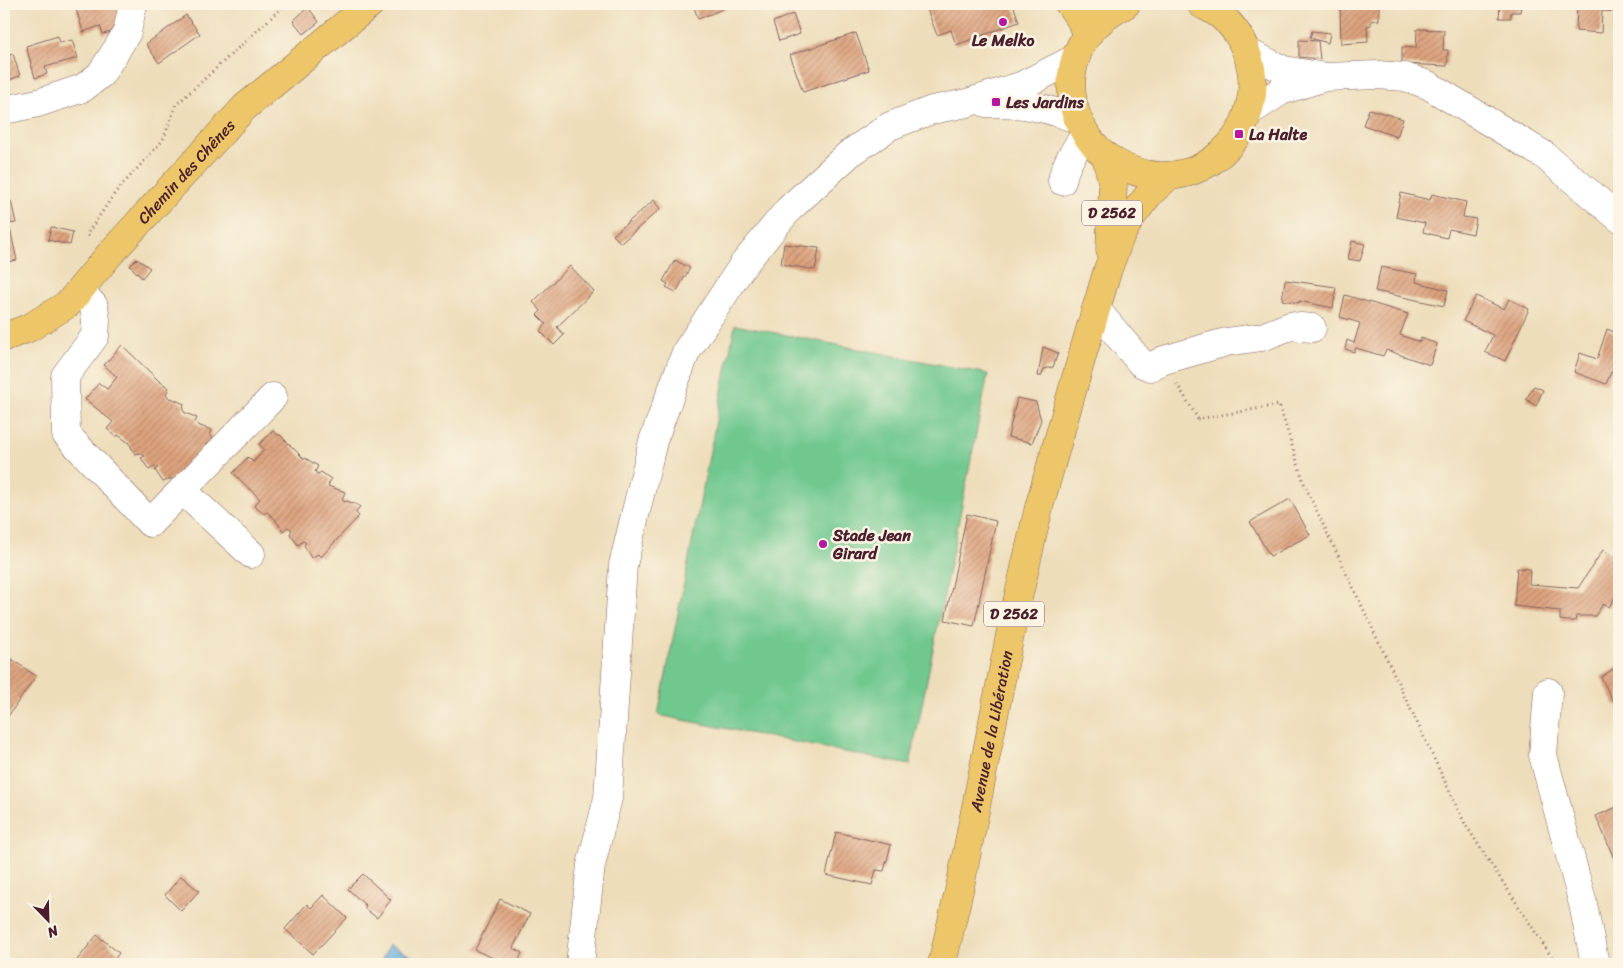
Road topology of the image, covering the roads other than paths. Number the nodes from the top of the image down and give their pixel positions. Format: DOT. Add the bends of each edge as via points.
graph roads {
  1 [pos="133,4"];
  2 [pos="370,4"];
  3 [pos="1069,4"];
  4 [pos="1126,4"];
  5 [pos="1214,8"];
  6 [pos="1081,47"];
  7 [pos="1247,52"];
  8 [pos="1324,77"];
  9 [pos="967,103"];
  10 [pos="4,110"];
  11 [pos="1249,112"];
  12 [pos="1082,127"];
  13 [pos="1106,157"];
  14 [pos="1169,176"];
  15 [pos="1062,181"];
  16 [pos="1619,218"];
  17 [pos="1108,269"];
  18 [pos="74,298"];
  19 [pos="1096,309"];
  20 [pos="1312,328"];
  21 [pos="4,337"];
  22 [pos="273,398"];
  23 [pos="183,491"];
  24 [pos="251,554"];
  25 [pos="1548,692"];
  26 [pos="580,964"];
  27 [pos="942,964"];
  28 [pos="1595,964"];
  1 -- 10 [label="street" via="127,32 118,49 100,74 83,88"];
  2 -- 18 [label="main road, Chemin des Chênes" via="245,107 109,255"];
  3 -- 6 [label="main road" via="1080,19"];
  4 -- 6 [label="main road" via="1108,13"];
  5 -- 7 [label="main road" via="1240,38"];
  6 -- 9 [label="street" via="1024,85"];
  6 -- 12 [label="main road" via="1072,79 1072,100"];
  7 -- 8 [label="street" via="1284,70"];
  7 -- 11 [label="main road" via="1253,82"];
  8 -- 11 [label="street" via="1281,91"];
  8 -- 16 [label="street" via="1396,76 1428,85 1544,155"];
  9 -- 12 [label="street" via="996,102 1061,113"];
  9 -- 26 [label="street" via="932,110 890,126 849,154 789,209 743,265 686,352 653,441 623,565 608,798 591,865"];
  11 -- 14 [label="main road" via="1239,134 1226,150 1190,172"];
  12 -- 13 [label="main road"];
  12 -- 15 [label="street"];
  13 -- 14 [label="main road" via="1146,175"];
  13 -- 17 [label="main road, Avenue de la Libération / D 2562" via="1113,186"];
  14 -- 17 [label="main road, Avenue de la Libération / D 2562" via="1132,216"];
  17 -- 19 [label="main road, Avenue de la Libération / D 2562"];
  18 -- 21 [label="main road, Chemin des Chênes" via="29,328"];
  18 -- 23 [label="street" via="94,306 96,320 95,336 65,376 66,434 150,523"];
  19 -- 20 [label="street" via="1141,363 1150,368 1164,360 1226,342 1262,337 1290,326"];
  19 -- 27 [label="main road, Avenue de la Libération / D 2562" via="1037,516"];
  22 -- 23 [label="street"];
  23 -- 24 [label="street"];
  25 -- 28 [label="street" via="1542,755 1583,904"];
}
